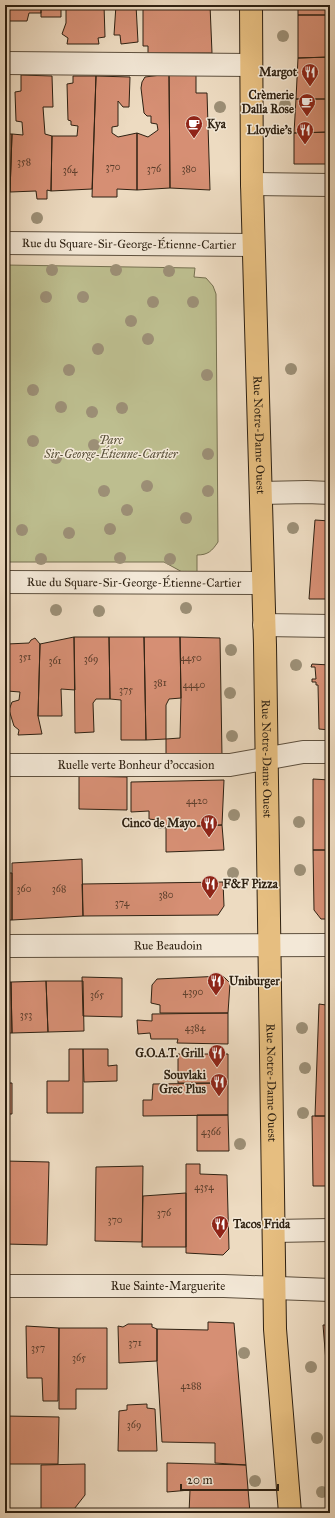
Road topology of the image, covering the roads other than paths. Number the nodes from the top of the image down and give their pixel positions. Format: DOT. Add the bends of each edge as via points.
graph roads {
  1 [pos="251,5"];
  2 [pos="5,62"];
  3 [pos="251,65"];
  4 [pos="252,184"];
  5 [pos="330,185"];
  6 [pos="5,243"];
  7 [pos="253,245"];
  8 [pos="261,493"];
  9 [pos="330,493"];
  10 [pos="5,582"];
  11 [pos="263,584"];
  12 [pos="264,625"];
  13 [pos="330,626"];
  14 [pos="330,752"];
  15 [pos="267,758"];
  16 [pos="5,765"];
  17 [pos="269,945"];
  18 [pos="330,945"];
  19 [pos="5,946"];
  20 [pos="330,1230"];
  21 [pos="274,1231"];
  22 [pos="5,1286"];
  23 [pos="274,1288"];
  24 [pos="330,1290"];
  25 [pos="290,1513"];
  1 -- 3 [label="main road, Rue Notre-Dame Ouest"];
  2 -- 3 [label="street"];
  3 -- 4 [label="main road, Rue Notre-Dame Ouest"];
  4 -- 5 [label="street"];
  4 -- 7 [label="main road, Rue Notre-Dame Ouest"];
  6 -- 7 [label="street, Rue du Square-Sir-George-Étienne-Cartier"];
  7 -- 8 [label="main road, Rue Notre-Dame Ouest"];
  8 -- 9 [label="street"];
  8 -- 11 [label="main road, Rue Notre-Dame Ouest"];
  10 -- 11 [label="street, Rue du Square-Sir-George-Étienne-Cartier"];
  11 -- 12 [label="main road, Rue Notre-Dame Ouest"];
  12 -- 13 [label="street"];
  12 -- 15 [label="main road, Rue Notre-Dame Ouest"];
  14 -- 15 [label="street, Ruelle verte Bonheur d'occasion" via="303,752"];
  15 -- 16 [label="street, Ruelle verte Bonheur d'occasion" via="230,765"];
  15 -- 17 [label="main road, Rue Notre-Dame Ouest"];
  17 -- 18 [label="street, Rue Beaudoin"];
  17 -- 19 [label="street, Rue Beaudoin"];
  17 -- 21 [label="main road, Rue Notre-Dame Ouest"];
  20 -- 21 [label="street"];
  21 -- 23 [label="main road, Rue Notre-Dame Ouest"];
  22 -- 23 [label="street, Rue Sainte-Marguerite"];
  23 -- 24 [label="street, Rue Sainte-Marguerite"];
  23 -- 25 [label="main road, Rue Notre-Dame Ouest"];
}
